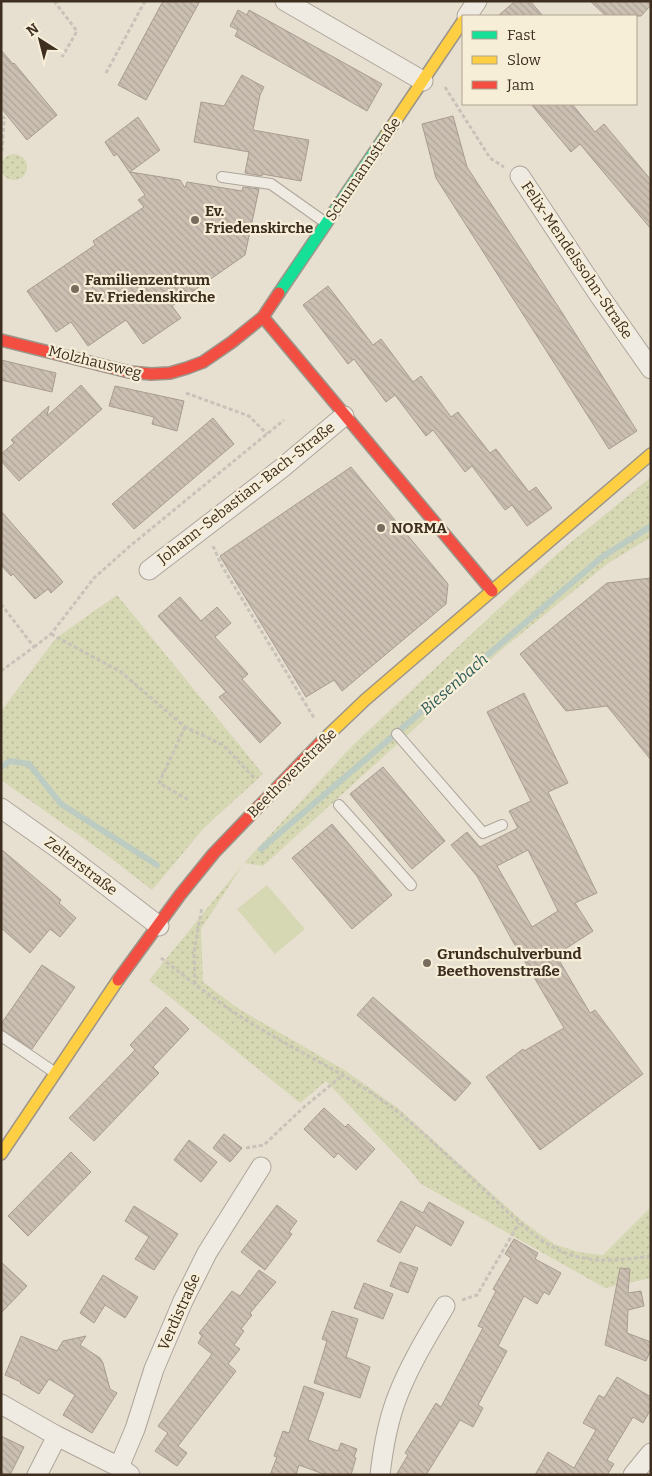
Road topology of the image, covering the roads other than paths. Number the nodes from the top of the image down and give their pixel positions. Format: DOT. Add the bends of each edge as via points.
graph roads {
  1 [pos="285,1"];
  2 [pos="477,1"];
  3 [pos="467,15"];
  4 [pos="462,22"];
  5 [pos="423,81"];
  6 [pos="520,176"];
  7 [pos="222,177"];
  8 [pos="326,223"];
  9 [pos="263,317"];
  10 [pos="1,340"];
  11 [pos="651,369"];
  12 [pos="344,416"];
  13 [pos="651,454"];
  14 [pos="149,570"];
  15 [pos="492,591"];
  16 [pos="397,734"];
  17 [pos="339,805"];
  18 [pos="1,808"];
  19 [pos="502,825"];
  20 [pos="411,885"];
  21 [pos="158,926"];
  22 [pos="1,1036"];
  23 [pos="54,1073"];
  24 [pos="1,1154"];
  25 [pos="261,1167"];
  26 [pos="445,1306"];
  27 [pos="1,1404"];
  28 [pos="57,1436"];
  29 [pos="651,1453"];
  30 [pos="124,1471"];
  31 [pos="37,1475"];
  32 [pos="380,1475"];
  33 [pos="633,1475"];
  1 -- 5 [label="street"];
  2 -- 3 [label="street"];
  4 -- 5 [label="street, Schumannstraße"];
  5 -- 8 [label="street, Schumannstraße"];
  6 -- 11 [label="street, Felix-Mendelssohn-Straße"];
  7 -- 8 [label="lane" via="271,184"];
  8 -- 9 [label="street, Schumannstraße"];
  9 -- 10 [label="street, Molzhausweg" via="220,352 195,366 172,373 149,375 129,372"];
  9 -- 12 [label="street, Johann-Sebastian-Bach-Straße"];
  12 -- 14 [label="street, Johann-Sebastian-Bach-Straße"];
  12 -- 15 [label="street, Johann-Sebastian-Bach-Straße"];
  13 -- 15 [label="street, Beethovenstraße"];
  15 -- 21 [label="street, Beethovenstraße" via="366,700 301,762 214,853"];
  16 -- 19 [label="lane" via="483,833"];
  17 -- 20 [label="lane"];
  18 -- 21 [label="street, Zelterstraße"];
  21 -- 23 [label="street, Beethovenstraße"];
  22 -- 23 [label="lane"];
  23 -- 24 [label="street, Beethovenstraße"];
  25 -- 30 [label="street, Verdistraße" via="207,1253 183,1300 154,1369"];
  26 -- 32 [label="street" via="398,1395 387,1432"];
  27 -- 28 [label="street, Verdistraße"];
  28 -- 30 [label="street, Verdistraße"];
  28 -- 31 [label="street"];
  29 -- 33 [label="street"];
}
